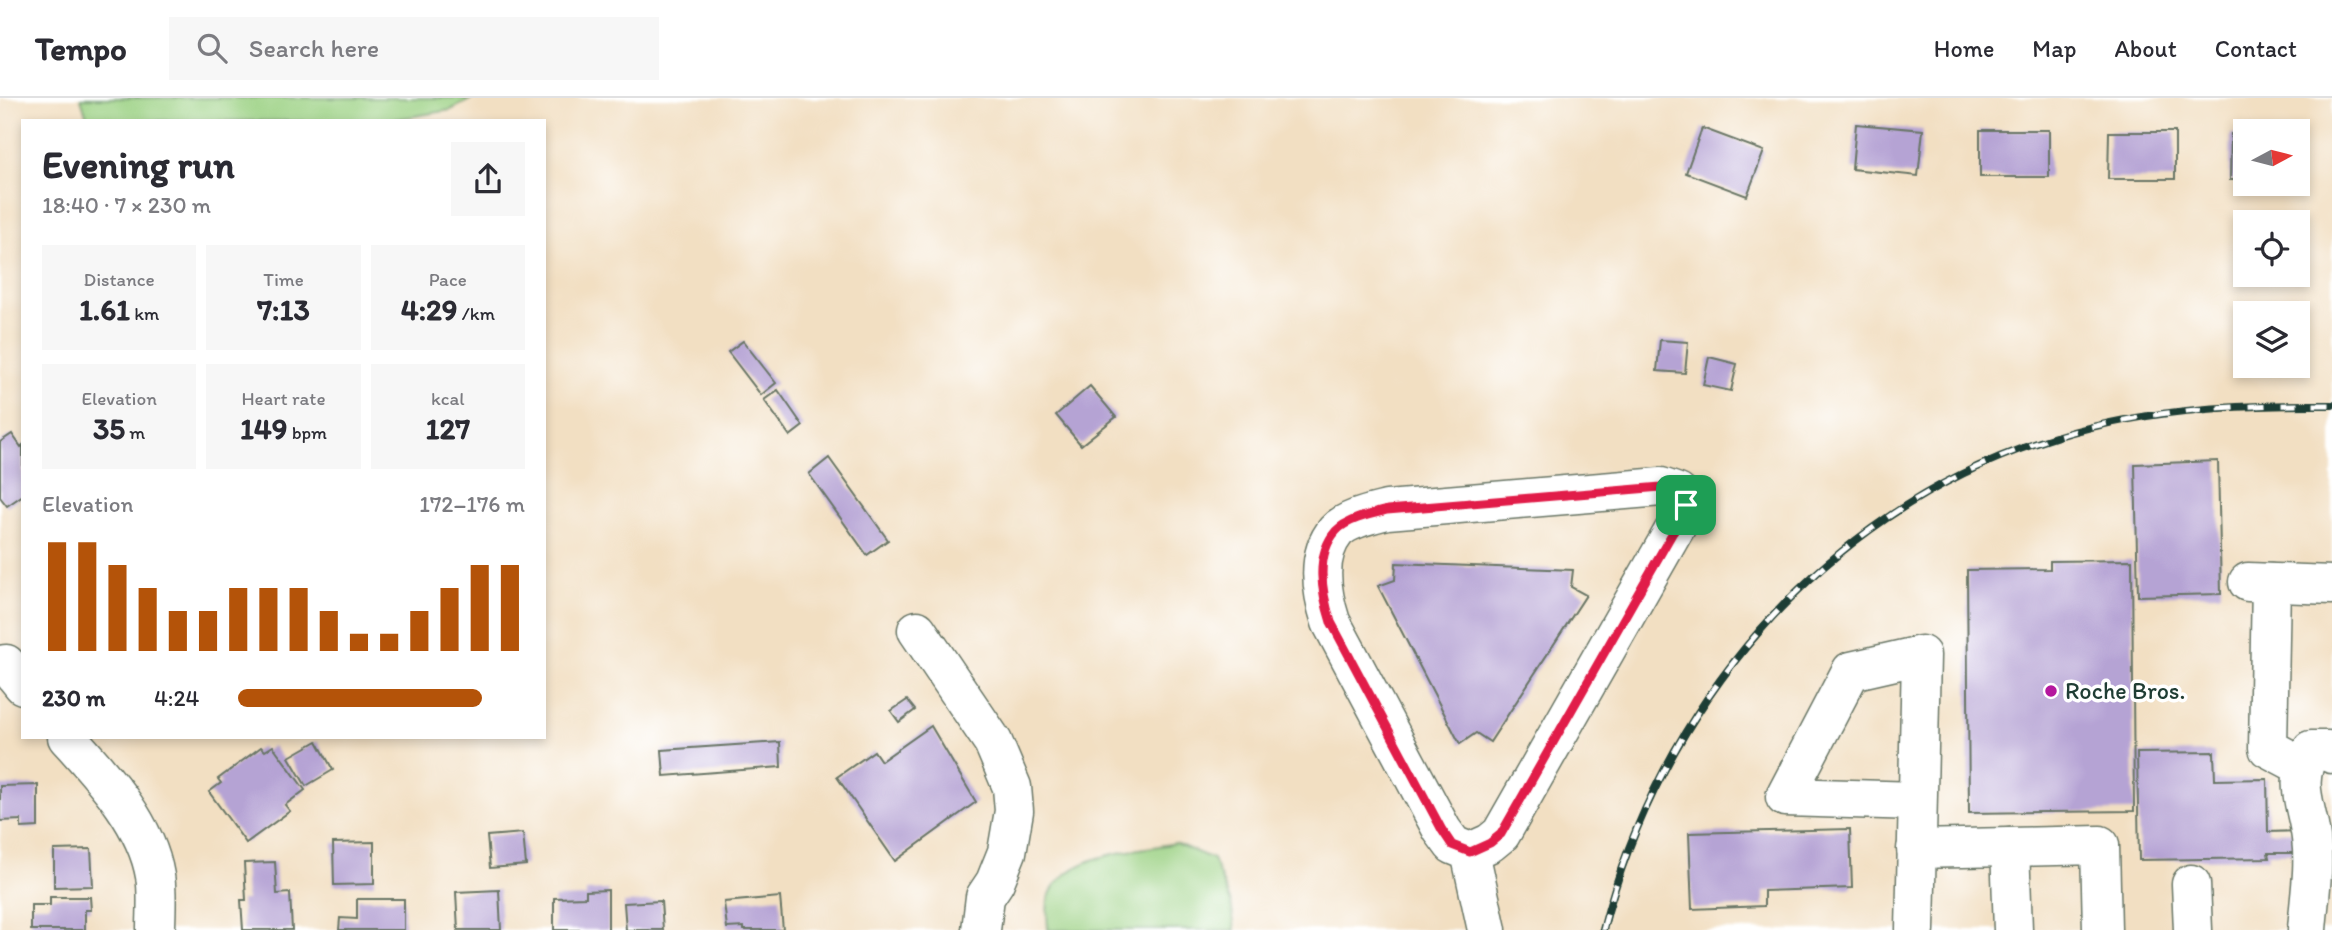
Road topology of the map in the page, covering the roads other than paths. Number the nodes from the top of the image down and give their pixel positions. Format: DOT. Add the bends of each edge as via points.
graph roads {
  1 [pos="2332,585"];
  2 [pos="917,630"];
  3 [pos="69,739"];
  4 [pos="2317,760"];
  5 [pos="1917,802"];
  6 [pos="2010,847"];
  7 [pos="1916,849"];
  8 [pos="1470,852"];
  9 [pos="2191,884"];
  10 [pos="156,930"];
  11 [pos="981,930"];
  12 [pos="1487,930"];
  13 [pos="1916,930"];
  14 [pos="2013,930"];
  15 [pos="2102,930"];
  16 [pos="2193,930"];
  17 [pos="2307,930"];
  1 -- 4 [label="street" via="2259,582 2268,748"];
  2 -- 11 [label="street" via="993,742 1012,787 1014,811 1007,852 985,897"];
  3 -- 10 [label="street" via="112,790 150,855"];
  4 -- 17 [label="street" via="2302,801 2311,838"];
  5 -- 5 [label="street" via="1785,797 1851,671 1921,655"];
  5 -- 7 [label="street"];
  6 -- 7 [label="street"];
  6 -- 14 [label="street"];
  6 -- 15 [label="street" via="2100,845"];
  7 -- 13 [label="street"];
  8 -- 8 [label="street" via="1501,834 1685,511 1685,500 1678,493 1661,487 1387,510 1336,530 1327,548 1321,583 1331,622 1442,830 1452,845"];
  8 -- 12 [label="street"];
  9 -- 16 [label="street"];
}
